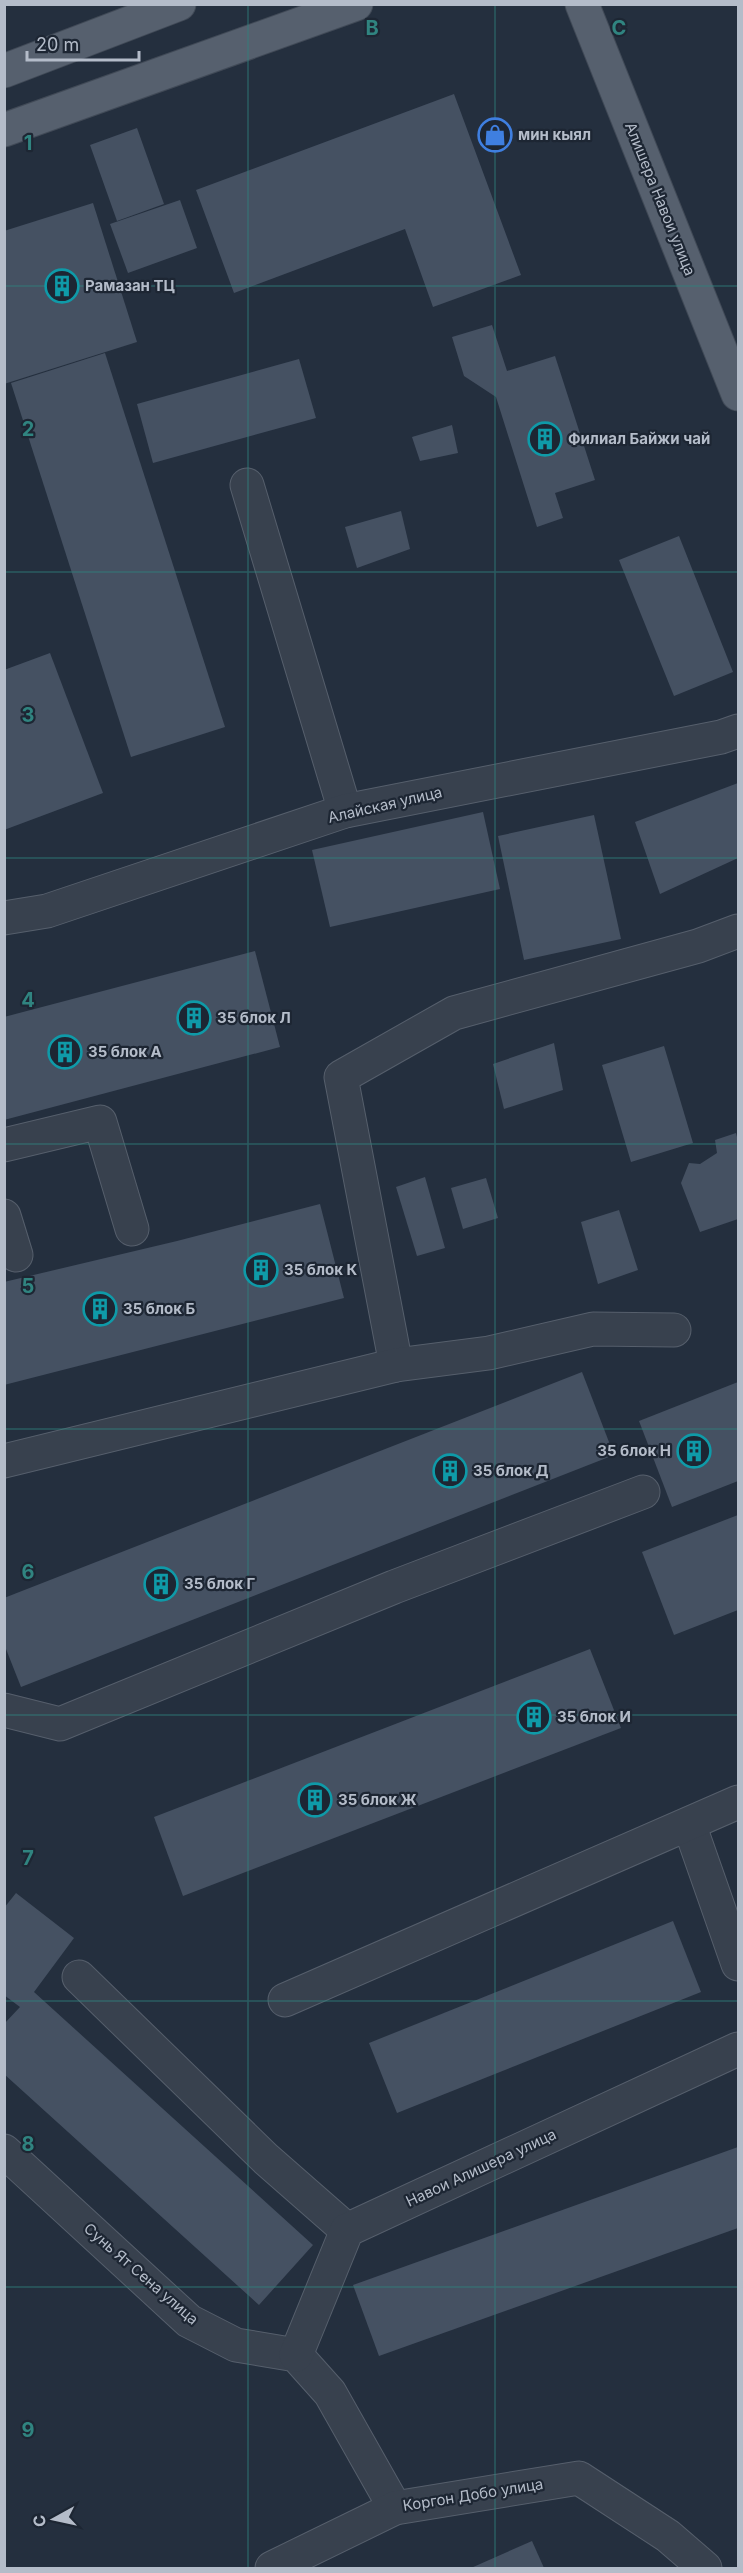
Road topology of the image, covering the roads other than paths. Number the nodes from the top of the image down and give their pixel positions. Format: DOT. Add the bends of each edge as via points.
graph roads {
  1 [pos="179,4"];
  2 [pos="356,4"];
  3 [pos="582,4"];
  4 [pos="6,69"];
  5 [pos="4,130"];
  6 [pos="738,394"];
  7 [pos="247,485"];
  8 [pos="738,731"];
  9 [pos="345,811"];
  10 [pos="4,918"];
  11 [pos="738,931"];
  12 [pos="4,1145"];
  13 [pos="4,1216"];
  14 [pos="132,1229"];
  15 [pos="16,1256"];
  16 [pos="674,1330"];
  17 [pos="396,1365"];
  18 [pos="4,1461"];
  19 [pos="643,1492"];
  20 [pos="4,1710"];
  21 [pos="738,1802"];
  22 [pos="689,1824"];
  23 [pos="738,1964"];
  24 [pos="79,1977"];
  25 [pos="285,2000"];
  26 [pos="738,2049"];
  27 [pos="4,2151"];
  28 [pos="347,2230"];
  29 [pos="296,2355"];
  30 [pos="395,2508"];
  31 [pos="272,2568"];
  32 [pos="702,2568"];
  1 -- 4 [label="main road"];
  2 -- 5 [label="main road"];
  3 -- 6 [label="main road, Алишера Навои улица"];
  7 -- 9 [label="street"];
  8 -- 9 [label="street, Алайская улица"];
  9 -- 10 [label="street, Алайская улица" via="47,911"];
  11 -- 17 [label="street" via="698,946 454,1013 341,1077"];
  12 -- 14 [label="street" via="100,1122"];
  13 -- 15 [label="street"];
  16 -- 17 [label="street" via="593,1329 489,1353"];
  17 -- 18 [label="street"];
  19 -- 20 [label="street" via="394,1587 60,1724"];
  21 -- 22 [label="street"];
  22 -- 23 [label="street"];
  22 -- 25 [label="street"];
  24 -- 28 [label="street" via="266,2159"];
  26 -- 28 [label="street, Навои Алишера улица"];
  27 -- 29 [label="street, Сунь Ят Сена улица" via="189,2320 236,2345"];
  28 -- 29 [label="street"];
  29 -- 30 [label="street" via="330,2393"];
  30 -- 31 [label="street, Коргон Добо улица"];
  30 -- 32 [label="street, Коргон Добо улица" via="579,2478 668,2536"];
}
